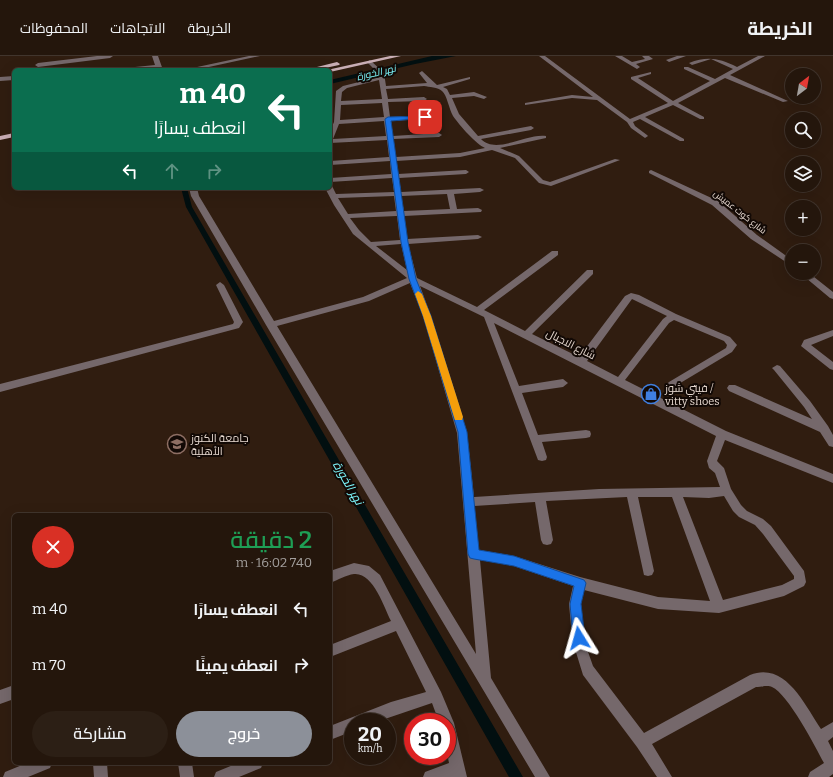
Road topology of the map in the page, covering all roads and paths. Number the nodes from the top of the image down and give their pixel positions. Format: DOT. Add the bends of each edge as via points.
graph roads {
  1 [pos="110,56"];
  2 [pos="156,56"];
  3 [pos="257,56"];
  4 [pos="376,56"];
  5 [pos="398,56"];
  6 [pos="542,56"];
  7 [pos="618,56"];
  8 [pos="645,56"];
  9 [pos="682,56"];
  10 [pos="710,56"];
  11 [pos="762,56"];
  12 [pos="669,60"];
  13 [pos="370,62"];
  14 [pos="692,63"];
  15 [pos="631,64"];
  16 [pos="38,65"];
  17 [pos="160,68"];
  18 [pos="196,68"];
  19 [pos="318,68"];
  20 [pos="686,68"];
  21 [pos="639,69"];
  22 [pos="737,69"];
  23 [pos="332,70"];
  24 [pos="422,73"];
  25 [pos="649,73"];
  26 [pos="724,75"];
  27 [pos="381,76"];
  28 [pos="12,78"];
  29 [pos="468,78"];
  30 [pos="0,80"];
  31 [pos="715,81"];
  32 [pos="435,86"];
  33 [pos="383,88"];
  34 [pos="332,90"];
  35 [pos="339,90"];
  36 [pos="447,97"];
  37 [pos="484,97"];
  38 [pos="600,98"];
  39 [pos="424,99"];
  40 [pos="785,100"];
  41 [pos="384,101"];
  42 [pos="338,103"];
  43 [pos="673,103"];
  44 [pos="527,104"];
  45 [pos="425,117"];
  46 [pos="641,117"];
  47 [pos="702,118"];
  48 [pos="388,119"];
  49 [pos="629,121"];
  50 [pos="337,122"];
  51 [pos="531,128"];
  52 [pos="12,131"];
  53 [pos="332,133"];
  54 [pos="0,134"];
  55 [pos="12,135"];
  56 [pos="439,136"];
  57 [pos="645,136"];
  58 [pos="544,137"];
  59 [pos="0,138"];
  60 [pos="390,138"];
  61 [pos="475,138"];
  62 [pos="682,140"];
  63 [pos="332,141"];
  64 [pos="488,148"];
  65 [pos="460,154"];
  66 [pos="392,158"];
  67 [pos="618,160"];
  68 [pos="465,162"];
  69 [pos="332,163"];
  70 [pos="466,172"];
  71 [pos="651,172"];
  72 [pos="396,176"];
  73 [pos="332,180"];
  74 [pos="194,190"];
  75 [pos="480,190"];
  76 [pos="331,192"];
  77 [pos="450,192"];
  78 [pos="398,194"];
  79 [pos="478,210"];
  80 [pos="454,211"];
  81 [pos="400,213"];
  82 [pos="346,216"];
  83 [pos="478,237"];
  84 [pos="404,242"];
  85 [pos="369,244"];
  86 [pos="555,254"];
  87 [pos="785,259"];
  88 [pos="590,272"];
  89 [pos="413,279"];
  90 [pos="813,280"];
  91 [pos="220,285"];
  92 [pos="833,296"];
  93 [pos="477,311"];
  94 [pos="487,315"];
  95 [pos="673,316"];
  96 [pos="270,325"];
  97 [pos="833,333"];
  98 [pos="526,335"];
  99 [pos="581,362"];
  100 [pos="833,367"];
  101 [pos="777,368"];
  102 [pos="619,382"];
  103 [pos="563,383"];
  104 [pos="672,384"];
  105 [pos="0,388"];
  106 [pos="732,388"];
  107 [pos="516,390"];
  108 [pos="824,429"];
  109 [pos="586,434"];
  110 [pos="722,434"];
  111 [pos="536,439"];
  112 [pos="833,443"];
  113 [pos="542,457"];
  114 [pos="833,479"];
  115 [pos="726,490"];
  116 [pos="676,492"];
  117 [pos="632,493"];
  118 [pos="540,497"];
  119 [pos="469,502"];
  120 [pos="548,540"];
  121 [pos="474,554"];
  122 [pos="648,571"];
  123 [pos="332,576"];
  124 [pos="580,583"];
  125 [pos="719,606"];
  126 [pos="399,624"];
  127 [pos="332,650"];
  128 [pos="485,681"];
  129 [pos="12,693"];
  130 [pos="0,697"];
  131 [pos="436,697"];
  132 [pos="384,713"];
  133 [pos="443,713"];
  134 [pos="344,728"];
  135 [pos="833,729"];
  136 [pos="332,732"];
  137 [pos="820,741"];
  138 [pos="642,742"];
  139 [pos="456,760"];
  140 [pos="40,765"];
  141 [pos="100,765"];
  142 [pos="185,765"];
  143 [pos="251,765"];
  144 [pos="833,766"];
  145 [pos="459,772"];
  146 [pos="10,777"];
  147 [pos="101,777"];
  148 [pos="187,777"];
  149 [pos="221,777"];
  150 [pos="430,777"];
  151 [pos="543,777"];
  152 [pos="665,777"];
  153 [pos="815,777"];
  1 -- 16 [label="street"];
  2 -- 17 [label="street"];
  3 -- 18 [label="street"];
  4 -- 19 [label="main road"];
  5 -- 13 [label="main road"];
  6 -- 38 [label="street"];
  7 -- 15 [label="street"];
  8 -- 15 [label="street" via="650,59"];
  9 -- 12 [label="street"];
  10 -- 14 [label="street"];
  10 -- 22 [label="street"];
  11 -- 22 [label="street"];
  13 -- 23 [label="main road"];
  13 -- 27 [label="street"];
  15 -- 21 [label="street"];
  20 -- 31 [label="street"];
  22 -- 26 [label="street"];
  24 -- 32 [label="street"];
  25 -- 43 [label="street" via="633,78"];
  26 -- 31 [label="street"];
  26 -- 40 [label="street"];
  27 -- 33 [label="street"];
  27 -- 35 [label="street"];
  28 -- 30 [label="street"];
  29 -- 32 [label="street"];
  31 -- 43 [label="street"];
  32 -- 33 [label="street"];
  32 -- 36 [label="street" via="445,90"];
  33 -- 41 [label="street"];
  34 -- 35 [label="street"];
  35 -- 42 [label="street"];
  36 -- 37 [label="street" via="474,94"];
  36 -- 61 [label="street" via="456,114"];
  38 -- 44 [label="street" via="568,97"];
  38 -- 49 [label="street"];
  39 -- 41 [label="street"];
  41 -- 42 [label="street"];
  41 -- 48 [label="street"];
  42 -- 50 [label="street"];
  43 -- 46 [label="street"];
  43 -- 47 [label="street"];
  45 -- 48 [label="street"];
  46 -- 49 [label="street"];
  46 -- 62 [label="street"];
  48 -- 50 [label="street"];
  48 -- 60 [label="street"];
  49 -- 57 [label="street"];
  50 -- 53 [label="street"];
  51 -- 61 [label="street"];
  52 -- 54 [label="main road"];
  55 -- 59 [label="main road"];
  56 -- 60 [label="street"];
  58 -- 64 [label="street"];
  60 -- 63 [label="street"];
  60 -- 66 [label="street"];
  61 -- 64 [label="street"];
  64 -- 65 [label="street"];
  64 -- 67 [label="street" via="517,157 541,182 547,184"];
  65 -- 66 [label="street"];
  65 -- 68 [label="street"];
  66 -- 69 [label="street"];
  66 -- 72 [label="street"];
  70 -- 72 [label="street"];
  71 -- 87 [label="street, شارع كوت عميش" via="715,203 754,237"];
  72 -- 73 [label="street"];
  72 -- 78 [label="street"];
  74 -- 96 [label="street"];
  75 -- 77 [label="street"];
  76 -- 78 [label="street"];
  76 -- 82 [label="street, شارع الاجبال"];
  77 -- 78 [label="street"];
  77 -- 80 [label="street"];
  78 -- 81 [label="street"];
  79 -- 80 [label="street"];
  80 -- 81 [label="street"];
  81 -- 82 [label="street"];
  81 -- 84 [label="street"];
  82 -- 85 [label="street, شارع الاجبال" via="356,232"];
  83 -- 84 [label="street"];
  84 -- 85 [label="street"];
  84 -- 89 [label="street"];
  85 -- 89 [label="street, شارع الاجبال"];
  86 -- 93 [label="street"];
  88 -- 98 [label="street"];
  89 -- 93 [label="street, شارع الاجبال"];
  89 -- 96 [label="street" via="366,299"];
  89 -- 119 [label="street" via="460,424"];
  90 -- 92 [label="street"];
  91 -- 105 [label="street" via="239,322 236,326"];
  93 -- 94 [label="street, شارع الاجبال"];
  94 -- 98 [label="street, شارع الاجبال"];
  94 -- 107 [label="street"];
  95 -- 99 [label="street" via="631,296"];
  95 -- 102 [label="street" via="666,321"];
  95 -- 104 [label="street" via="727,339 732,345 730,350"];
  96 -- 128 [label="street"];
  97 -- 100 [label="street" via="807,342 806,346"];
  98 -- 99 [label="street, شارع الاجبال"];
  99 -- 102 [label="street, شارع الاجبال"];
  101 -- 108 [label="street"];
  102 -- 110 [label="street, شارع الاجبال"];
  103 -- 107 [label="street"];
  106 -- 108 [label="street"];
  107 -- 111 [label="street"];
  108 -- 112 [label="street"];
  109 -- 111 [label="street"];
  110 -- 114 [label="street, شارع الاجبال"];
  110 -- 115 [label="street" via="712,461 720,471"];
  111 -- 113 [label="street"];
  115 -- 116 [label="street" via="706,493"];
  115 -- 125 [label="street" via="740,512 759,522 767,530 798,572 800,580 784,590"];
  116 -- 117 [label="street"];
  116 -- 125 [label="street"];
  117 -- 118 [label="street"];
  117 -- 122 [label="street"];
  118 -- 119 [label="street"];
  118 -- 120 [label="street"];
  119 -- 121 [label="street"];
  121 -- 124 [label="street" via="514,561"];
  121 -- 128 [label="street"];
  123 -- 126 [label="street" via="351,569 368,570 376,579"];
  124 -- 125 [label="street" via="658,603"];
  124 -- 138 [label="street" via="575,604 576,626 588,670"];
  126 -- 127 [label="street"];
  126 -- 131 [label="street"];
  128 -- 151 [label="street"];
  129 -- 130 [label="street"];
  131 -- 132 [label="street" via="432,696"];
  131 -- 133 [label="street"];
  134 -- 136 [label="street"];
  135 -- 137 [label="street"];
  137 -- 138 [label="street" via="788,691 773,680 755,680"];
  137 -- 144 [label="street"];
  138 -- 152 [label="street"];
  139 -- 145 [label="street"];
  140 -- 146 [label="street"];
  141 -- 147 [label="street"];
  142 -- 148 [label="street"];
  143 -- 149 [label="street"];
  144 -- 153 [label="street"];
  145 -- 150 [label="street"];
}
